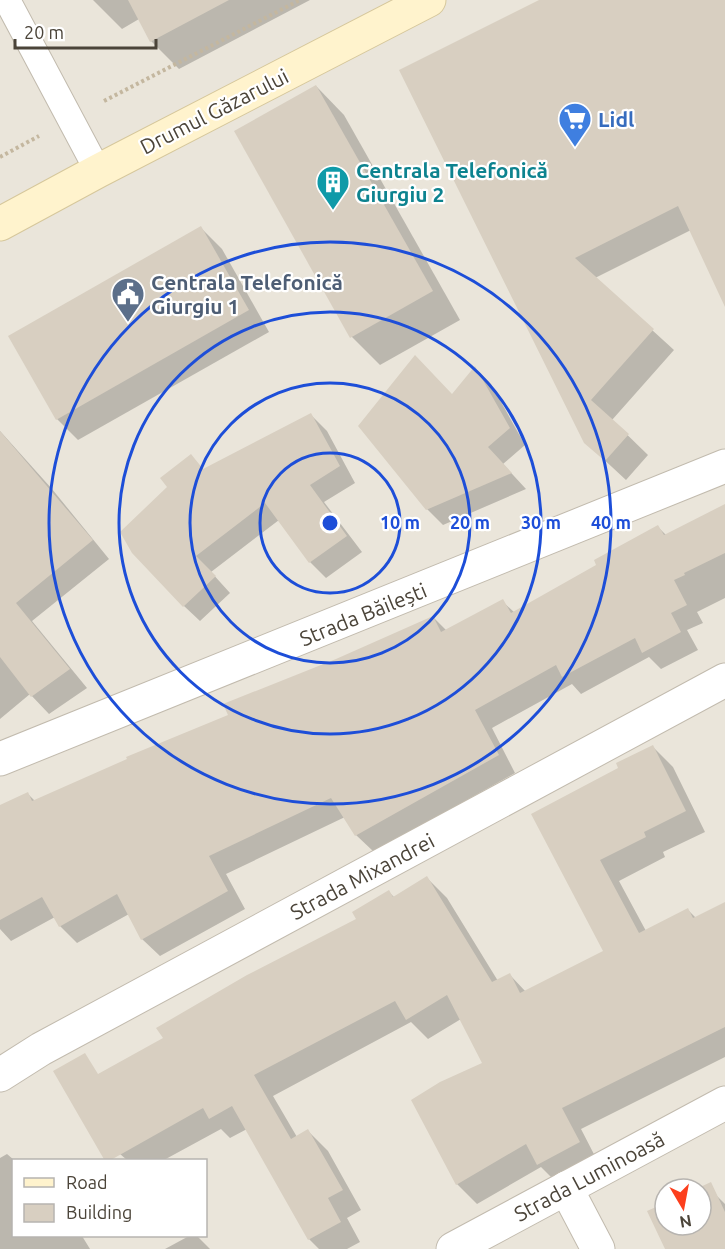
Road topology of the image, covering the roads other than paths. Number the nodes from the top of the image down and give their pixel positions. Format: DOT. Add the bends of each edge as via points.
graph roads {
  1 [pos="7,0"];
  2 [pos="429,0"];
  3 [pos="98,171"];
  4 [pos="0,224"];
  5 [pos="725,466"];
  6 [pos="725,680"];
  7 [pos="0,759"];
  8 [pos="0,1075"];
  9 [pos="725,1102"];
  10 [pos="566,1188"];
  11 [pos="453,1249"];
  12 [pos="598,1249"];
  1 -- 3 [label="lane"];
  2 -- 3 [label="street, Drumul Găzarului"];
  3 -- 4 [label="street, Drumul Găzarului"];
  5 -- 7 [label="street, Strada Băilești"];
  6 -- 8 [label="street, Strada Mixandrei" via="41,1049"];
  9 -- 10 [label="street, Strada Luminoasă"];
  10 -- 11 [label="street, Strada Luminoasă"];
  10 -- 12 [label="street"];
}
